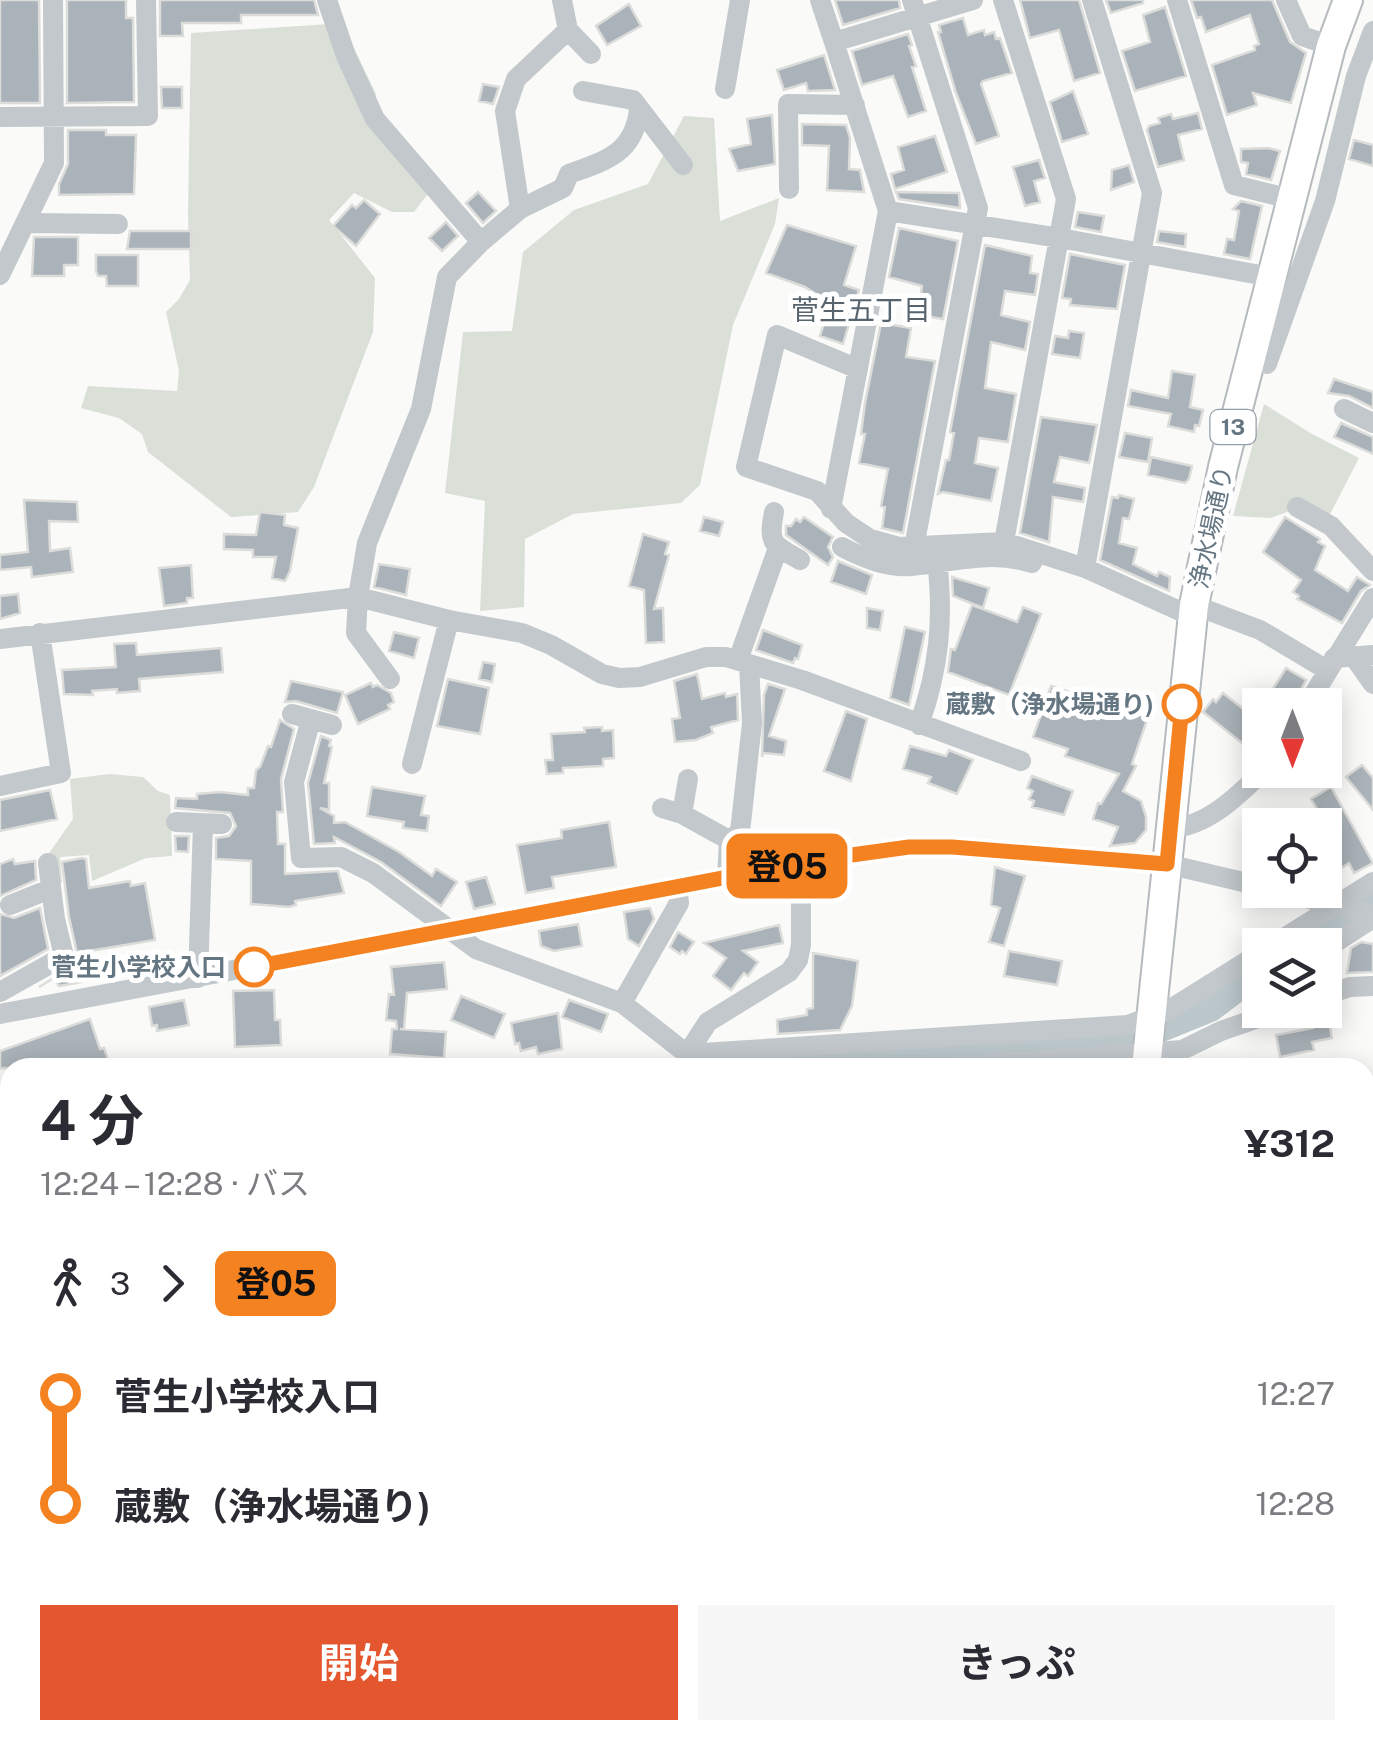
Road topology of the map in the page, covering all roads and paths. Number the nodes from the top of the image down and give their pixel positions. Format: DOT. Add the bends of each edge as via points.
graph roads {
  1 [pos="54,0"];
  2 [pos="146,0"];
  3 [pos="327,0"];
  4 [pos="562,0"];
  5 [pos="740,0"];
  6 [pos="820,0"];
  7 [pos="973,0"];
  8 [pos="1004,0"];
  9 [pos="1092,0"];
  10 [pos="1177,0"];
  11 [pos="1286,0"];
  12 [pos="1348,0"];
  13 [pos="915,9"];
  14 [pos="568,30"];
  15 [pos="1373,31"];
  16 [pos="834,42"];
  17 [pos="1330,46"];
  18 [pos="591,54"];
  19 [pos="724,90"];
  20 [pos="583,91"];
  21 [pos="855,105"];
  22 [pos="640,111"];
  23 [pos="54,116"];
  24 [pos="0,117"];
  25 [pos="682,165"];
  26 [pos="789,189"];
  27 [pos="1291,199"];
  28 [pos="520,209"];
  29 [pos="888,211"];
  30 [pos="27,223"];
  31 [pos="118,224"];
  32 [pos="974,225"];
  33 [pos="1060,238"];
  34 [pos="481,242"];
  35 [pos="1142,252"];
  36 [pos="0,275"];
  37 [pos="1271,277"];
  38 [pos="1258,362"];
  39 [pos="858,369"];
  40 [pos="1344,409"];
  41 [pos="1373,423"];
  42 [pos="1296,507"];
  43 [pos="831,509"];
  44 [pos="774,512"];
  45 [pos="1004,542"];
  46 [pos="842,547"];
  47 [pos="914,547"];
  48 [pos="778,548"];
  49 [pos="800,560"];
  50 [pos="937,560"];
  51 [pos="1077,566"];
  52 [pos="1373,571"];
  53 [pos="358,597"];
  54 [pos="1373,598"];
  55 [pos="1193,611"];
  56 [pos="449,620"];
  57 [pos="40,634"];
  58 [pos="0,640"];
  59 [pos="1347,660"];
  60 [pos="744,662"];
  61 [pos="390,678"];
  62 [pos="1373,684"];
  63 [pos="1322,688"];
  64 [pos="332,725"];
  65 [pos="919,725"];
  66 [pos="1021,760"];
  67 [pos="412,764"];
  68 [pos="688,779"];
  69 [pos="0,786"];
  70 [pos="1246,788"];
  71 [pos="176,822"];
  72 [pos="1170,828"];
  73 [pos="729,840"];
  74 [pos="823,859"];
  75 [pos="48,863"];
  76 [pos="1167,864"];
  77 [pos="727,878"];
  78 [pos="1242,882"];
  79 [pos="1373,882"];
  80 [pos="678,886"];
  81 [pos="50,890"];
  82 [pos="1342,903"];
  83 [pos="10,905"];
  84 [pos="1342,907"];
  85 [pos="1334,908"];
  86 [pos="1373,916"];
  87 [pos="1301,928"];
  88 [pos="452,931"];
  89 [pos="1342,937"];
  90 [pos="1242,964"];
  91 [pos="198,978"];
  92 [pos="1373,986"];
  93 [pos="1342,990"];
  94 [pos="0,992"];
  95 [pos="622,1003"];
  96 [pos="0,1014"];
  97 [pos="1151,1015"];
  98 [pos="1242,1024"];
  99 [pos="949,1036"];
  100 [pos="689,1058"];
  101 [pos="692,1058"];
  102 [pos="712,1058"];
  103 [pos="950,1058"];
  104 [pos="1146,1058"];
  105 [pos="1156,1058"];
  1 -- 23 [label="street"];
  2 -- 23 [label="street" via="148,116"];
  3 -- 34 [label="street" via="375,119"];
  4 -- 14 [label="street"];
  5 -- 19 [label="street"];
  6 -- 16 [label="street"];
  7 -- 13 [label="street"];
  8 -- 33 [label="street" via="1065,194"];
  9 -- 35 [label="street" via="1152,192"];
  10 -- 27 [label="street" via="1234,185"];
  11 -- 17 [label="street" via="1302,36"];
  12 -- 17 [label="main road, 浄水場通り / 13"];
  13 -- 16 [label="street"];
  13 -- 32 [label="street" via="978,208"];
  14 -- 18 [label="street"];
  14 -- 28 [label="street" via="516,79 505,111"];
  15 -- 38 [label="street" via="1326,200"];
  16 -- 21 [label="street"];
  17 -- 27 [label="main road, 浄水場通り / 13"];
  20 -- 22 [label="street" via="633,100"];
  21 -- 26 [label="street" via="788,104"];
  21 -- 29 [label="street"];
  22 -- 25 [label="street"];
  22 -- 28 [label="street" via="619,154 569,174 563,188"];
  23 -- 24 [label="street"];
  23 -- 30 [label="street" via="54,163"];
  27 -- 37 [label="main road, 浄水場通り / 13"];
  28 -- 34 [label="street"];
  29 -- 32 [label="street"];
  29 -- 39 [label="street"];
  30 -- 31 [label="street"];
  30 -- 36 [label="street"];
  32 -- 33 [label="street"];
  32 -- 47 [label="street"];
  33 -- 35 [label="street"];
  33 -- 45 [label="street"];
  34 -- 53 [label="street" via="447,277 420,410 368,544"];
  35 -- 37 [label="street"];
  35 -- 51 [label="street"];
  37 -- 38 [label="main road, 浄水場通り / 13"];
  38 -- 55 [label="main road, 浄水場通り / 13" via="1207,535"];
  39 -- 43 [label="street"];
  39 -- 43 [label="street" via="777,335 746,466 817,491"];
  40 -- 41 [label="street"];
  42 -- 52 [label="street" via="1330,526"];
  43 -- 47 [label="street" via="870,539"];
  44 -- 48 [label="street" via="770,534"];
  45 -- 47 [label="street"];
  45 -- 51 [label="street"];
  46 -- 50 [label="street" via="885,564"];
  48 -- 49 [label="street"];
  48 -- 60 [label="street"];
  50 -- 51 [label="street" via="1012,556 1065,574"];
  50 -- 65 [label="street" via="940,637"];
  51 -- 55 [label="street"];
  53 -- 56 [label="street"];
  53 -- 57 [label="street"];
  53 -- 61 [label="street" via="356,633"];
  54 -- 59 [label="street"];
  55 -- 59 [label="street"];
  55 -- 72 [label="main road, 浄水場通り / 13"];
  56 -- 60 [label="street" via="522,633 619,678 706,657"];
  56 -- 67 [label="street"];
  57 -- 58 [label="street"];
  57 -- 69 [label="street" via="61,773"];
  59 -- 62 [label="street"];
  59 -- 63 [label="street"];
  60 -- 65 [label="street"];
  60 -- 73 [label="street" via="752,723 740,832"];
  64 -- 88 [label="street" via="301,716 294,782 301,858 341,856"];
  65 -- 66 [label="street"];
  68 -- 73 [label="street" via="672,811"];
  70 -- 72 [label="street" via="1205,818"];
  71 -- 91 [label="street" via="212,824"];
  72 -- 76 [label="main road, 浄水場通り / 13"];
  73 -- 77 [label="street"];
  74 -- 76 [label="street" via="952,847"];
  74 -- 77 [label="street"];
  74 -- 101 [label="street" via="818,880 801,891 798,960 708,1022"];
  75 -- 81 [label="street"];
  76 -- 78 [label="street"];
  76 -- 97 [label="main road, 浄水場通り / 13"];
  77 -- 80 [label="street"];
  79 -- 82 [label="street"];
  80 -- 88 [label="street"];
  80 -- 95 [label="street" via="679,903"];
  81 -- 83 [label="street"];
  81 -- 94 [label="street" via="64,956"];
  84 -- 86 [label="street"];
  85 -- 87 [label="street"];
  86 -- 89 [label="street"];
  88 -- 91 [label="street"];
  88 -- 95 [label="street" via="476,949"];
  90 -- 97 [label="street"];
  91 -- 96 [label="street"];
  92 -- 93 [label="street"];
  95 -- 100 [label="street"];
  97 -- 99 [label="street" via="1128,1024"];
  97 -- 104 [label="main road, 浄水場通り / 13"];
  98 -- 105 [label="street"];
  99 -- 102 [label="street"];
  99 -- 103 [label="street"];
}
